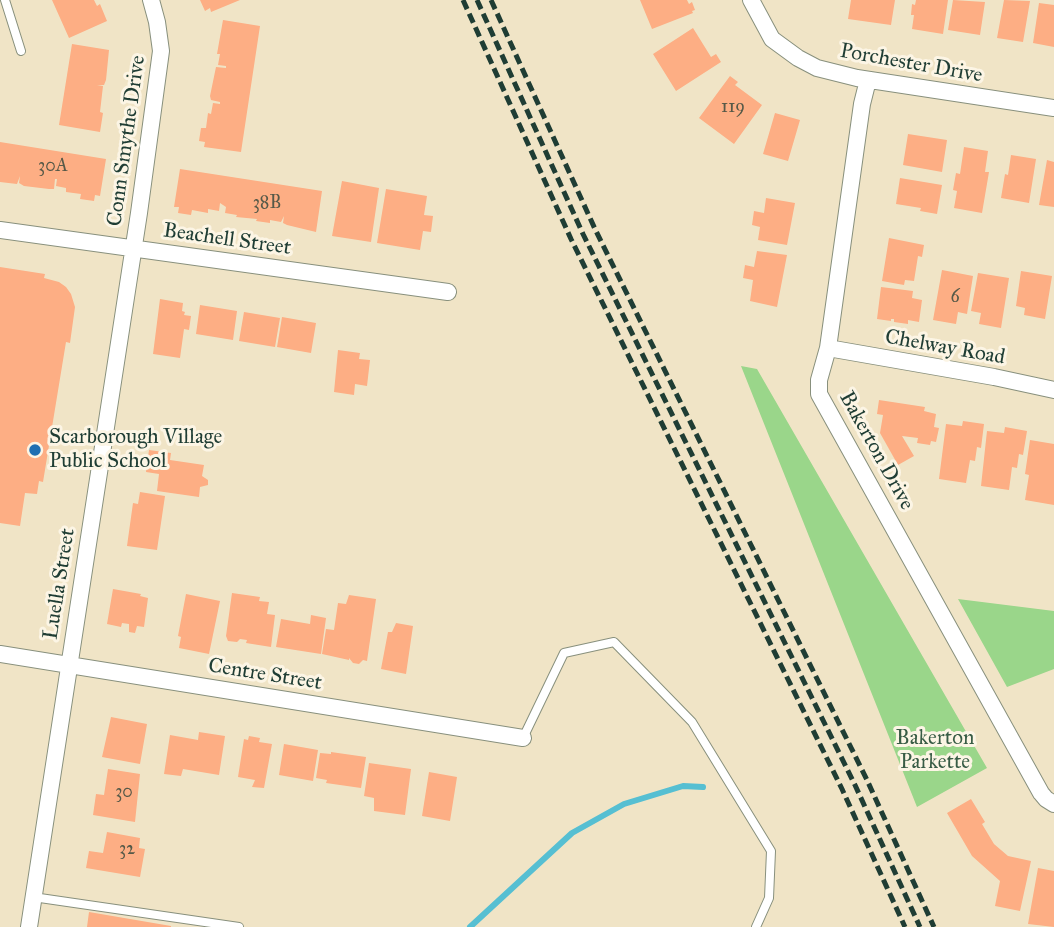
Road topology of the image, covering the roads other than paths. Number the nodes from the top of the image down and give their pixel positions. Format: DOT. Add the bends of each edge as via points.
graph roads {
  1 [pos="5,0"];
  2 [pos="151,0"];
  3 [pos="751,0"];
  4 [pos="21,51"];
  5 [pos="868,79"];
  6 [pos="1054,108"];
  7 [pos="0,230"];
  8 [pos="132,248"];
  9 [pos="448,292"];
  10 [pos="828,348"];
  11 [pos="1054,390"];
  12 [pos="0,654"];
  13 [pos="68,665"];
  14 [pos="523,738"];
  15 [pos="1054,804"];
  16 [pos="33,897"];
  17 [pos="29,927"];
  18 [pos="239,927"];
  19 [pos="756,927"];
  1 -- 4 [label="lane"];
  2 -- 8 [label="street, Conn Smythe Drive" via="161,51"];
  3 -- 5 [label="street, Porchester Drive" via="772,39 798,58 817,68"];
  5 -- 6 [label="street, Porchester Drive"];
  5 -- 10 [label="street, Bakerton Drive"];
  7 -- 8 [label="street, Beachell Street"];
  8 -- 9 [label="street, Beachell Street"];
  8 -- 13 [label="street, Luella Street"];
  10 -- 11 [label="street, Chelway Road"];
  10 -- 15 [label="street, Bakerton Drive" via="819,394 1041,793"];
  12 -- 13 [label="street, Centre Street"];
  13 -- 14 [label="street, Centre Street"];
  13 -- 16 [label="street, Luella Street"];
  14 -- 19 [label="lane" via="564,653 614,642 692,722 772,851 769,898"];
  16 -- 17 [label="street, Luella Street"];
  16 -- 18 [label="lane"];
}
